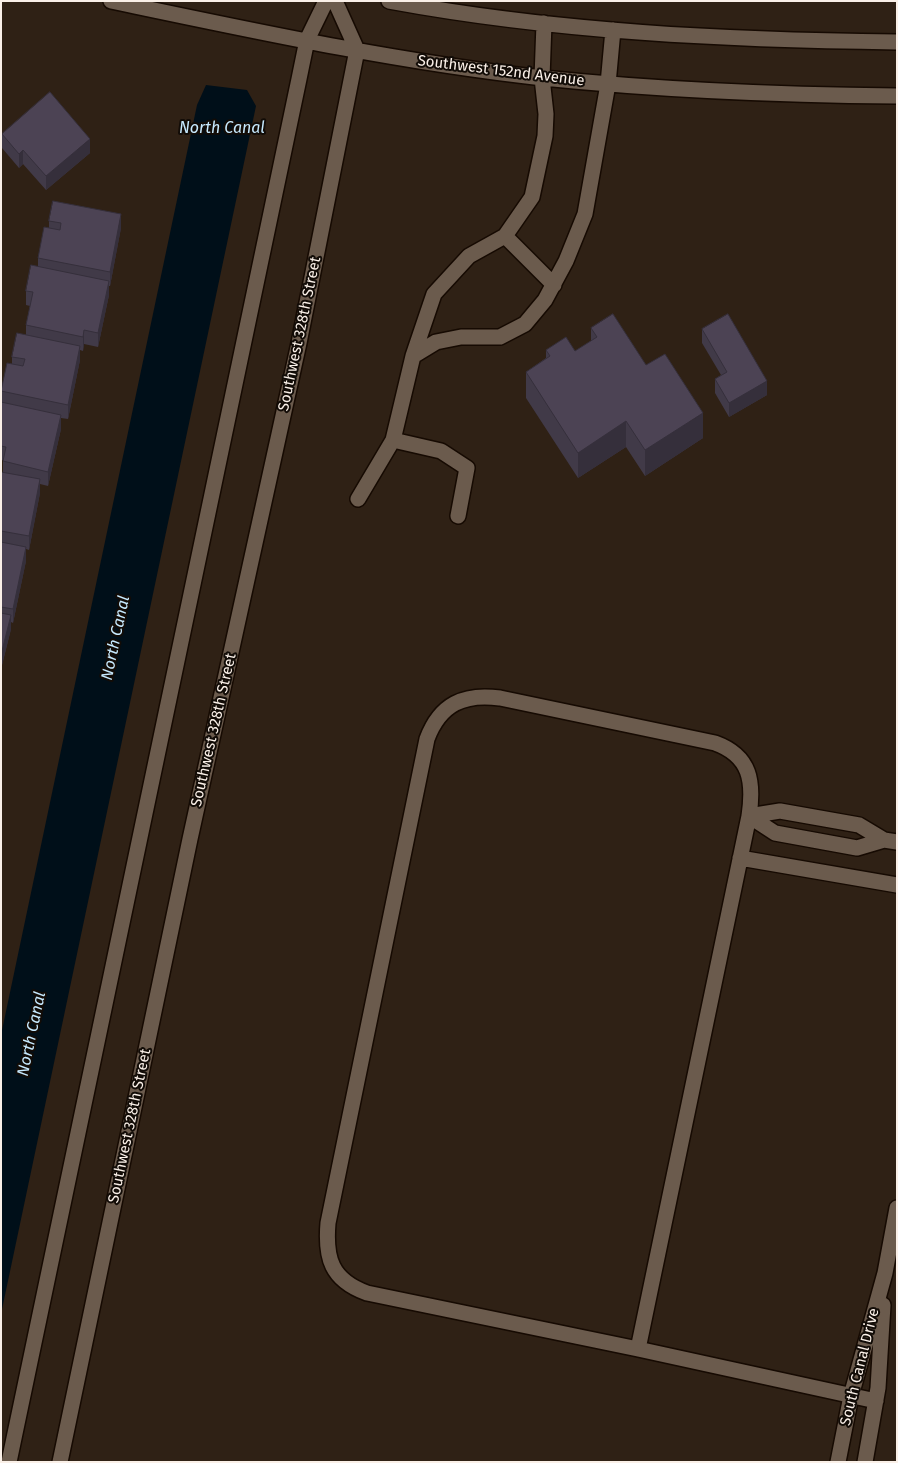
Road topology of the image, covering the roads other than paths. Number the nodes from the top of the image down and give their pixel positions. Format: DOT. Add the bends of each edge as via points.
graph roads {
  1 [pos="111,1"];
  2 [pos="326,1"];
  3 [pos="335,1"];
  4 [pos="389,1"];
  5 [pos="544,23"];
  6 [pos="613,30"];
  7 [pos="307,40"];
  8 [pos="897,42"];
  9 [pos="357,50"];
  10 [pos="542,78"];
  11 [pos="608,84"];
  12 [pos="897,96"];
  13 [pos="505,236"];
  14 [pos="554,285"];
  15 [pos="413,356"];
  16 [pos="393,440"];
  17 [pos="358,499"];
  18 [pos="458,516"];
  19 [pos="749,816"];
  20 [pos="890,841"];
  21 [pos="740,858"];
  22 [pos="897,885"];
  23 [pos="897,1208"];
  24 [pos="884,1273"];
  25 [pos="638,1349"];
  26 [pos="851,1396"];
  27 [pos="876,1401"];
  28 [pos="9,1462"];
  29 [pos="60,1462"];
  30 [pos="838,1462"];
  31 [pos="865,1462"];
  1 -- 7 [label="street, Southwest 152nd Avenue"];
  2 -- 7 [label="street"];
  3 -- 9 [label="street"];
  4 -- 5 [label="street"];
  5 -- 6 [label="street"];
  5 -- 10 [label="street"];
  6 -- 8 [label="street" via="732,38"];
  6 -- 11 [label="street"];
  7 -- 9 [label="street, Southwest 152nd Avenue"];
  7 -- 28 [label="street"];
  9 -- 10 [label="street, Southwest 152nd Avenue"];
  9 -- 29 [label="street, Southwest 328th Street" via="297,352 190,838"];
  10 -- 11 [label="street, Southwest 152nd Avenue"];
  10 -- 13 [label="street" via="545,136 532,197"];
  11 -- 12 [label="street, Southwest 152nd Avenue" via="720,92"];
  11 -- 14 [label="street" via="584,214"];
  13 -- 14 [label="street"];
  13 -- 15 [label="street" via="469,256 434,294"];
  14 -- 15 [label="street" via="546,300 525,324 500,337 461,337 436,342"];
  15 -- 16 [label="street"];
  16 -- 17 [label="street"];
  16 -- 18 [label="street" via="441,451 468,468"];
  19 -- 20 [label="street" via="780,811 859,825"];
  19 -- 20 [label="street" via="775,833 857,848"];
  19 -- 21 [label="street"];
  19 -- 25 [label="street" via="752,794 746,766 732,752 715,743 486,696 460,700 448,707 438,717 428,740 328,1223 330,1260 344,1282 367,1293"];
  21 -- 22 [label="street"];
  21 -- 25 [label="street"];
  23 -- 24 [label="street, South Canal Drive"];
  24 -- 26 [label="street, South Canal Drive"];
  24 -- 27 [label="street, South Canal Drive"];
  25 -- 26 [label="street"];
  26 -- 27 [label="street"];
  26 -- 30 [label="street, South Canal Drive"];
  27 -- 31 [label="street, South Canal Drive"];
}
